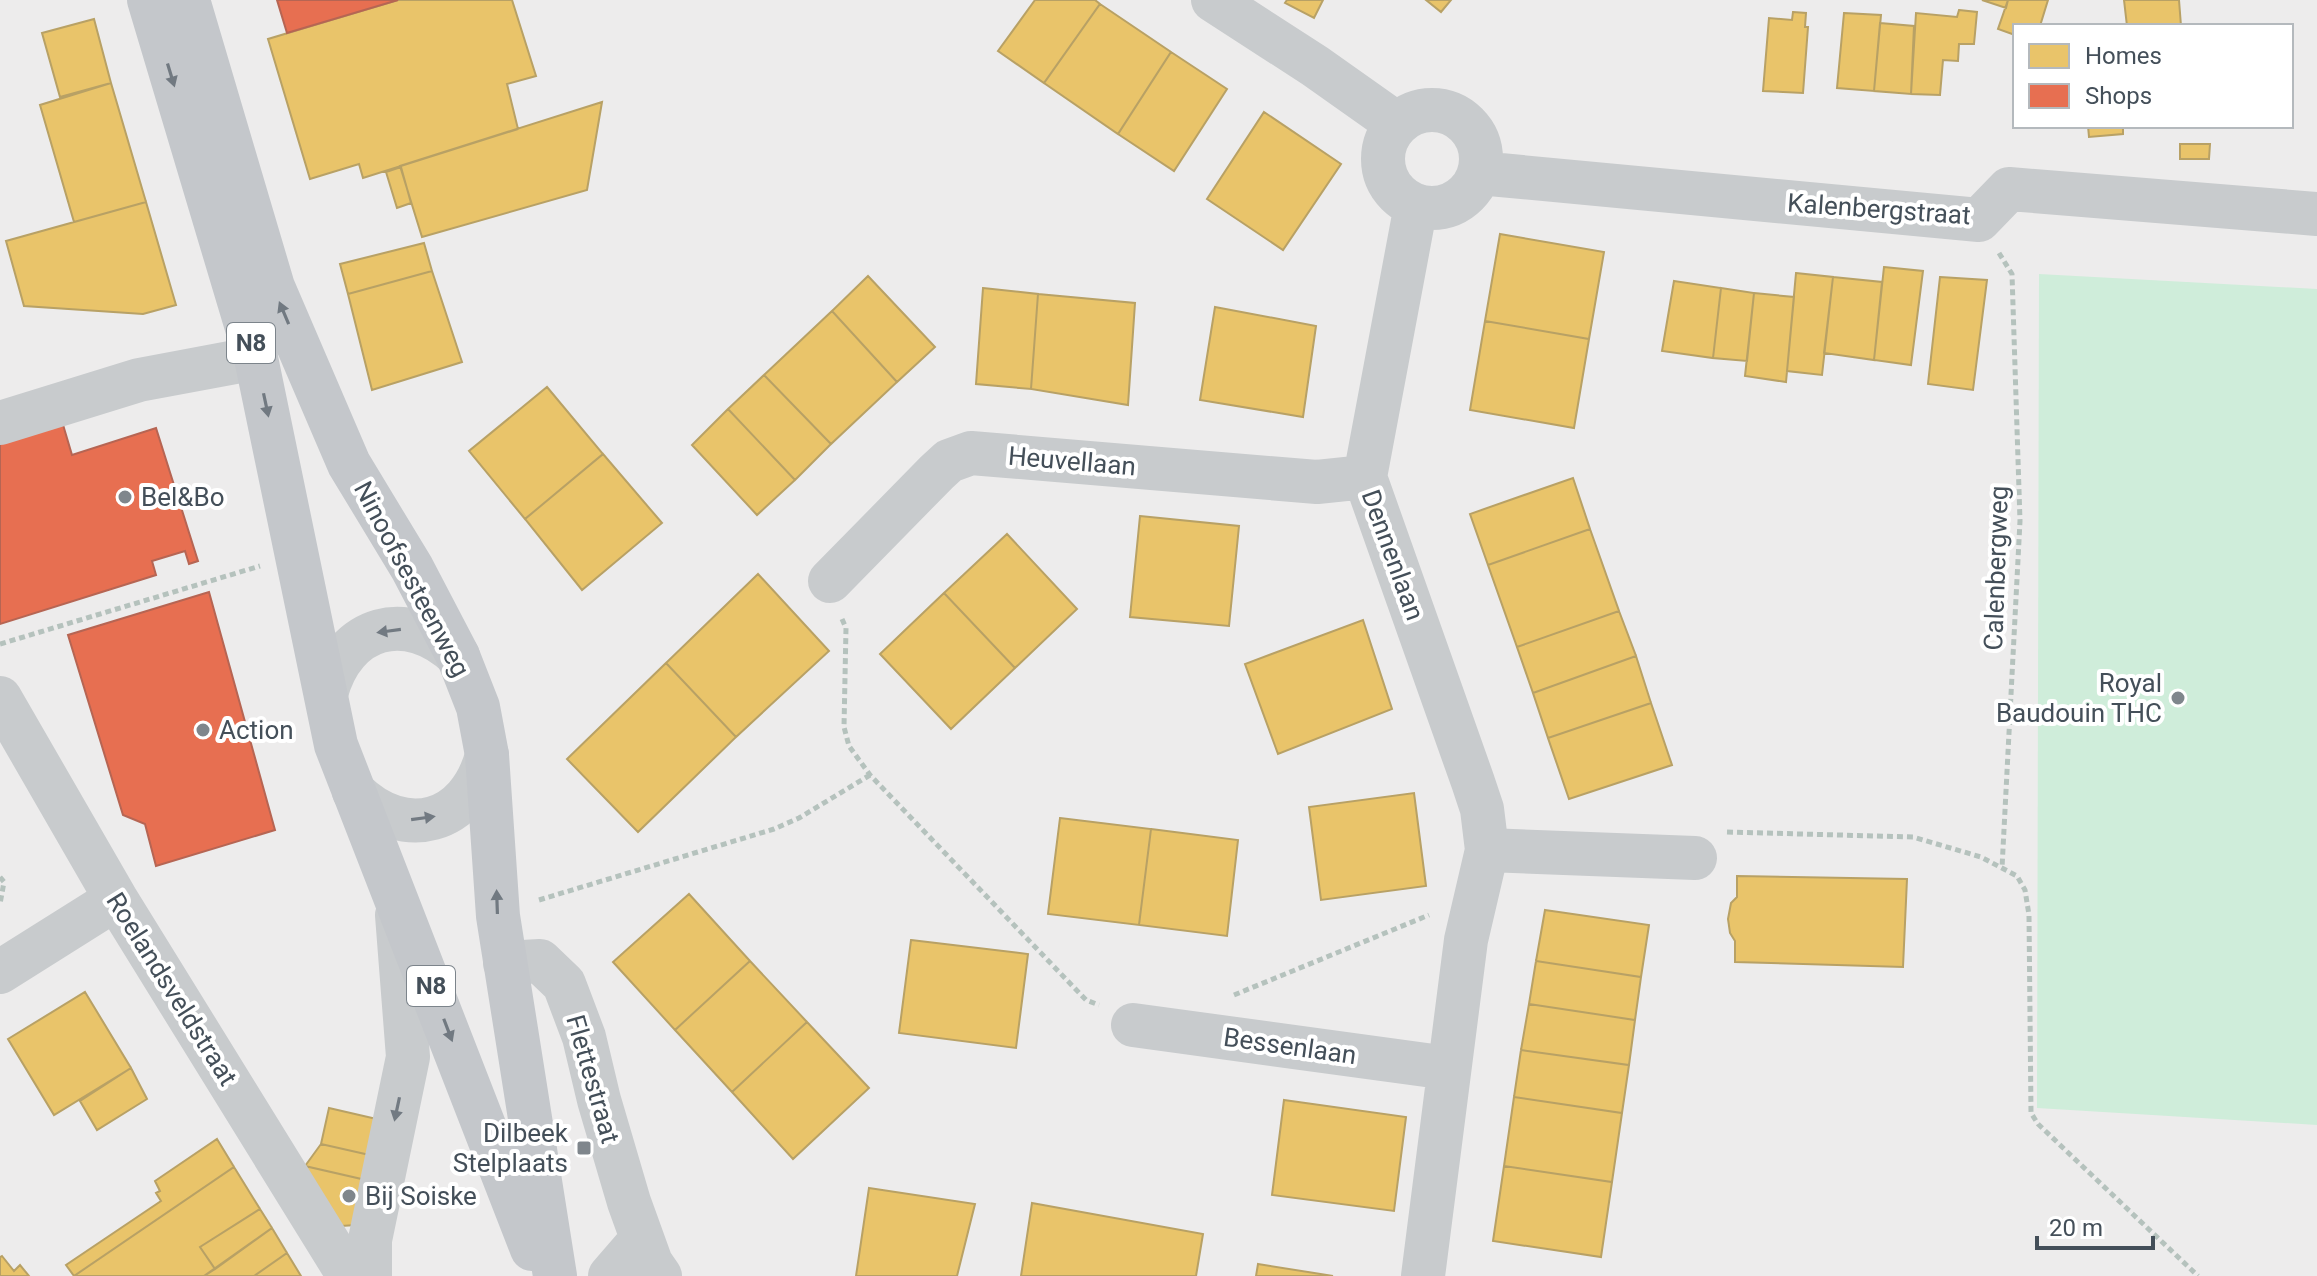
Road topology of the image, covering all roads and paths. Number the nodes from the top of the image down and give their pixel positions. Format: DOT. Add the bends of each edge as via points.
graph roads {
  1 [pos="149,0"];
  2 [pos="188,0"];
  3 [pos="1213,0"];
  4 [pos="1397,124"];
  5 [pos="1479,173"];
  6 [pos="1416,205"];
  7 [pos="2317,214"];
  8 [pos="1979,220"];
  9 [pos="256,358"];
  10 [pos="0,423"];
  11 [pos="1365,477"];
  12 [pos="298,554"];
  13 [pos="830,581"];
  14 [pos="0,644"];
  15 [pos="458,656"];
  16 [pos="326,694"];
  17 [pos="0,698"];
  18 [pos="487,755"];
  19 [pos="870,775"];
  20 [pos="354,792"];
  21 [pos="1705,845"];
  22 [pos="1487,850"];
  23 [pos="2002,868"];
  24 [pos="0,877"];
  25 [pos="395,893"];
  26 [pos="116,899"];
  27 [pos="0,904"];
  28 [pos="1442,910"];
  29 [pos="498,916"];
  30 [pos="505,963"];
  31 [pos="0,972"];
  32 [pos="1234,995"];
  33 [pos="1139,1026"];
  34 [pos="1448,1068"];
  35 [pos="651,1257"];
  36 [pos="349,1276"];
  37 [pos="370,1276"];
  38 [pos="542,1276"];
  39 [pos="555,1276"];
  40 [pos="610,1276"];
  41 [pos="1423,1276"];
  42 [pos="2198,1276"];
  1 -- 9 [label="main road, N8, one-way"];
  15 -- 2 [label="main road, Ninoofsesteenweg / N8, one-way" via="349,464 273,287"];
  3 -- 4 [label="street"];
  4 -- 5 [label="street" via="1425,110 1457,116 1478,141"];
  4 -- 6 [label="street" via="1382,160 1399,195"];
  5 -- 6 [label="street" via="1454,203 1436,208"];
  5 -- 8 [label="street, Kalenbergstraat"];
  6 -- 11 [label="street, Dennenlaan"];
  7 -- 8 [label="street, Kalenbergstraat" via="2009,189"];
  8 -- 23 [label="path, Calenbergweg" via="2012,274 2020,521"];
  9 -- 10 [label="street" via="139,380"];
  9 -- 12 [label="main road, N8, one-way"];
  11 -- 13 [label="street, Heuvellaan" via="1317,482 971,453 949,461"];
  11 -- 22 [label="street, Dennenlaan" via="1482,809"];
  12 -- 14 [label="path"];
  12 -- 16 [label="main road, N8"];
  13 -- 19 [label="path" via="831,599 846,628 844,727 849,746"];
  15 -- 16 [label="street, one-way" via="428,633 390,629 371,634 341,658"];
  15 -- 18 [label="main road, Ninoofsesteenweg / N8" via="478,707"];
  16 -- 20 [label="main road, N8" via="336,745"];
  17 -- 26 [label="street, Roelandsveldstraat"];
  20 -- 18 [label="street, one-way" via="385,816 423,820 442,815 465,798 482,774"];
  29 -- 18 [label="main road, Ninoofsesteenweg / N8, one-way"];
  19 -- 29 [label="path" via="774,829"];
  19 -- 33 [label="path" via="1086,1000"];
  20 -- 25 [label="main road, N8"];
  21 -- 22 [label="street"];
  21 -- 23 [label="path" via="1913,837"];
  22 -- 34 [label="street, Dennenlaan" via="1466,940"];
  23 -- 42 [label="path" via="2017,876 2029,915 2031,1113"];
  24 -- 27 [label="path"];
  25 -- 37 [label="street, one-way" via="408,1057 370,1240"];
  25 -- 38 [label="main road, N8, one-way"];
  26 -- 31 [label="street"];
  26 -- 36 [label="street, Roelandsveldstraat"];
  28 -- 32 [label="path"];
  29 -- 30 [label="main road, Ninoofsesteenweg / N8"];
  30 -- 35 [label="street, Flettestraat" via="540,961 564,984"];
  30 -- 39 [label="main road, Ninoofsesteenweg / N8"];
  33 -- 34 [label="street, Bessenlaan"];
  34 -- 41 [label="street, Dennenlaan"];
  35 -- 40 [label="street, Flettestraat"];
}
